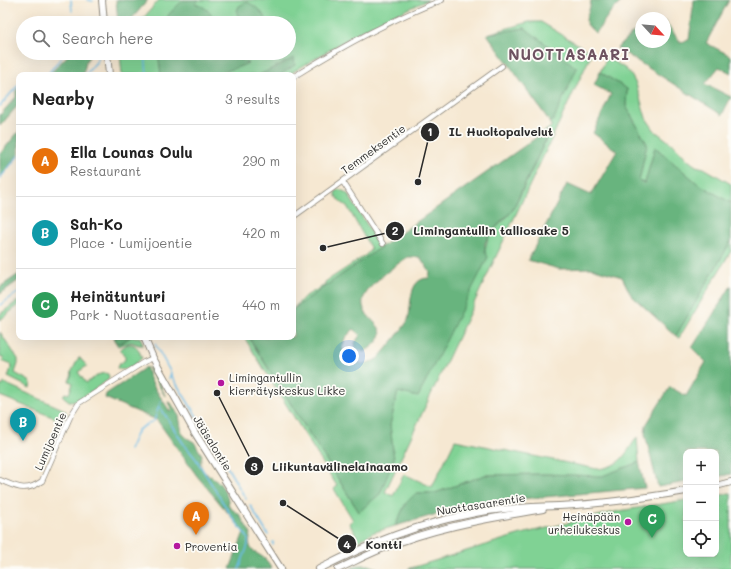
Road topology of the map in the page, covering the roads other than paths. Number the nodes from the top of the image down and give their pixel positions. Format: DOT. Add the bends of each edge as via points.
graph roads {
  1 [pos="102,0"];
  2 [pos="442,0"];
  3 [pos="103,16"];
  4 [pos="108,60"];
  5 [pos="502,66"];
  6 [pos="109,72"];
  7 [pos="296,74"];
  8 [pos="343,182"];
  9 [pos="296,216"];
  10 [pos="383,244"];
  11 [pos="145,340"];
  12 [pos="153,358"];
  13 [pos="0,480"];
  14 [pos="731,482"];
  15 [pos="719,485"];
  16 [pos="683,491"];
  17 [pos="560,506"];
  18 [pos="272,556"];
  19 [pos="277,569"];
  20 [pos="281,569"];
  21 [pos="319,569"];
  22 [pos="338,569"];
  1 -- 3 [label="street"];
  2 -- 7 [label="street" via="363,35"];
  4 -- 6 [label="street"];
  5 -- 8 [label="street, Temmeksentie"];
  8 -- 9 [label="street, Temmeksentie"];
  8 -- 10 [label="street"];
  11 -- 12 [label="street, Jääsalontie"];
  12 -- 13 [label="street, Lumijoentie" via="79,403 70,417 42,481 35,486 24,488"];
  12 -- 18 [label="street, Jääsalontie" via="195,433"];
  14 -- 15 [label="street"];
  16 -- 17 [label="street, Nuottasaarentie"];
  17 -- 21 [label="street, Nuottasaarentie" via="502,509 434,522 378,541"];
  17 -- 22 [label="street, Nuottasaarentie" via="438,530 375,551"];
  18 -- 19 [label="street, Jääsalontie"];
  18 -- 20 [label="street, Jääsalontie"];
}
